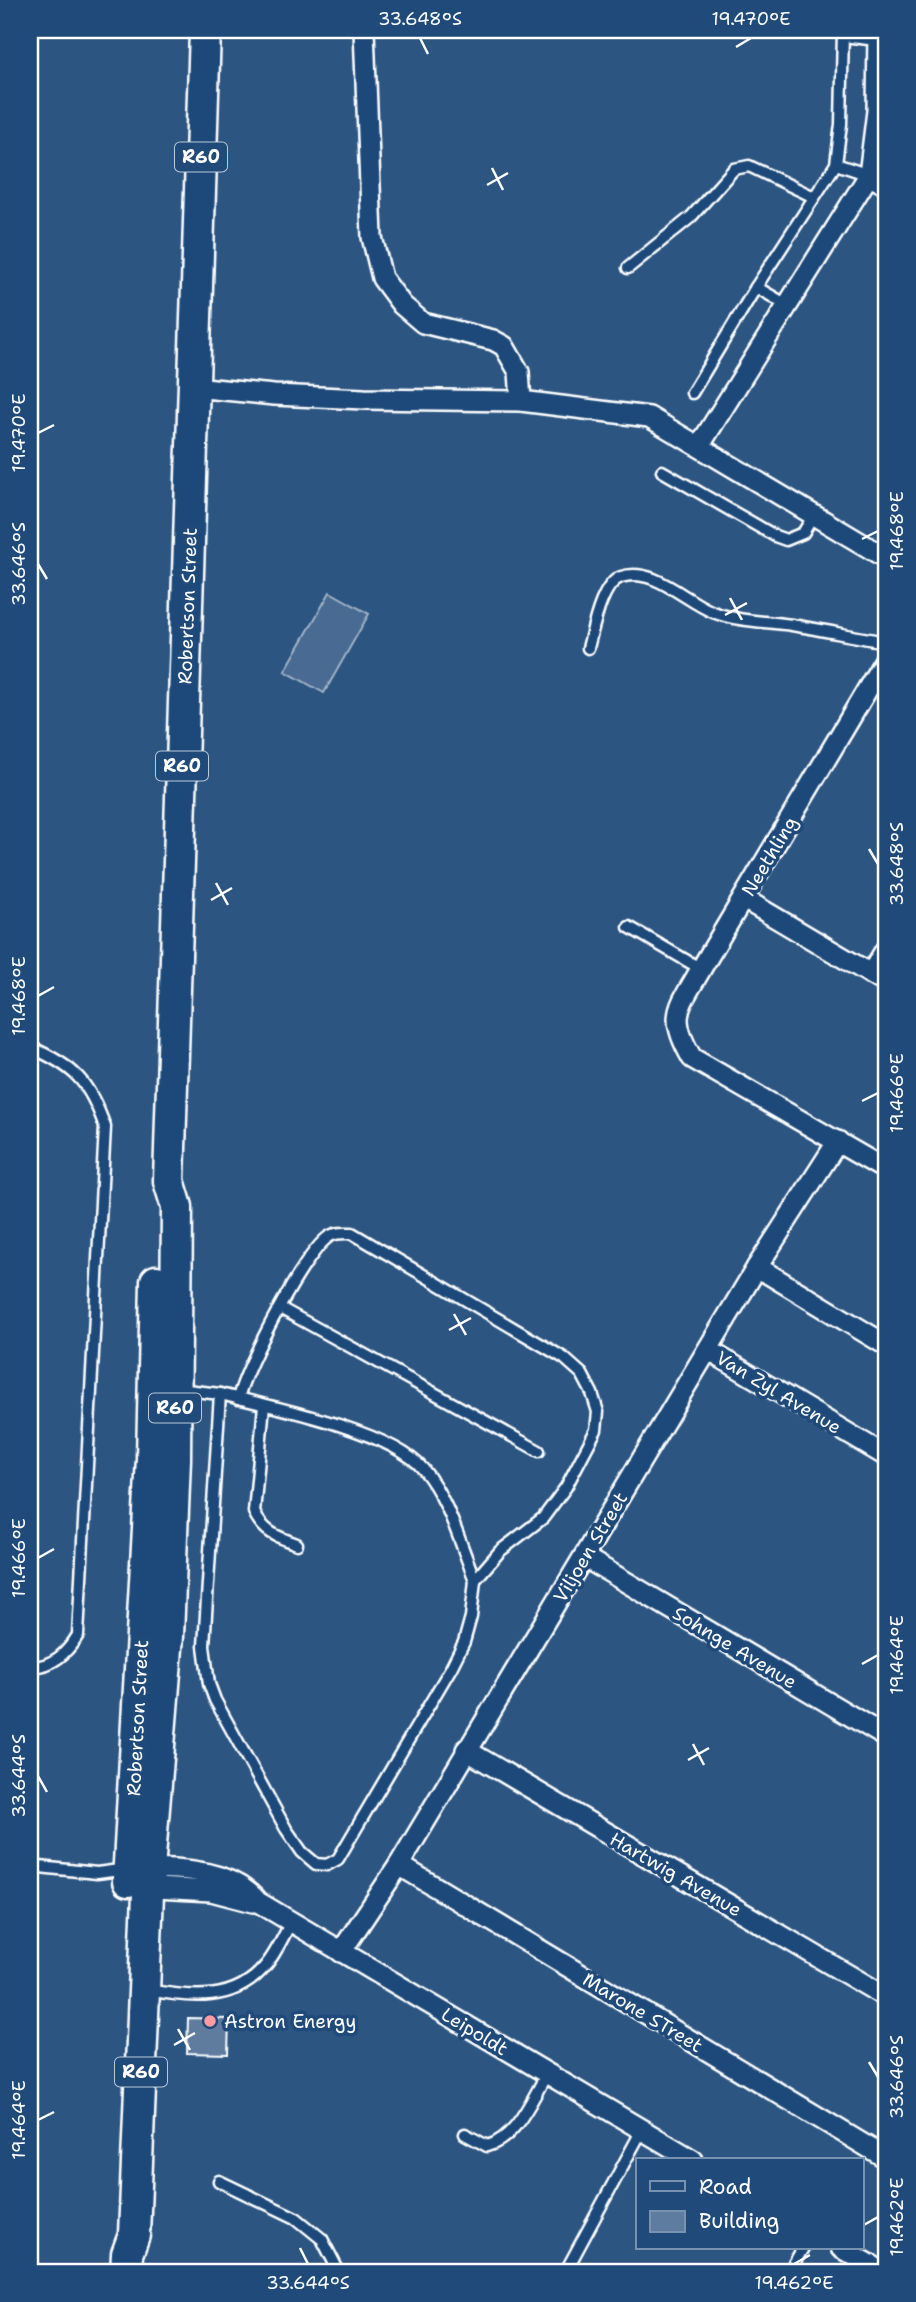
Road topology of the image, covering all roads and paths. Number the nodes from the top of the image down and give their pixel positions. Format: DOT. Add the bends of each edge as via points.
graph roads {
  1 [pos="205,30"];
  2 [pos="364,30"];
  3 [pos="843,33"];
  4 [pos="878,35"];
  5 [pos="836,164"];
  6 [pos="869,175"];
  7 [pos="886,185"];
  8 [pos="814,197"];
  9 [pos="628,268"];
  10 [pos="756,287"];
  11 [pos="787,305"];
  12 [pos="194,387"];
  13 [pos="692,393"];
  14 [pos="521,401"];
  15 [pos="700,445"];
  16 [pos="662,471"];
  17 [pos="814,515"];
  18 [pos="886,558"];
  19 [pos="886,642"];
  20 [pos="588,648"];
  21 [pos="886,658"];
  22 [pos="744,900"];
  23 [pos="629,927"];
  24 [pos="886,949"];
  25 [pos="701,969"];
  26 [pos="879,978"];
  27 [pos="30,1047"];
  28 [pos="838,1140"];
  29 [pos="886,1170"];
  30 [pos="757,1267"];
  31 [pos="280,1308"];
  32 [pos="886,1345"];
  33 [pos="708,1350"];
  34 [pos="164,1388"];
  35 [pos="220,1394"];
  36 [pos="238,1399"];
  37 [pos="264,1405"];
  38 [pos="539,1451"];
  39 [pos="886,1456"];
  40 [pos="297,1544"];
  41 [pos="584,1557"];
  42 [pos="475,1580"];
  43 [pos="30,1667"];
  44 [pos="886,1737"];
  45 [pos="466,1750"];
  46 [pos="399,1865"];
  47 [pos="30,1866"];
  48 [pos="97,1873"];
  49 [pos="138,1878"];
  50 [pos="291,1923"];
  51 [pos="341,1952"];
  52 [pos="144,1989"];
  53 [pos="886,1997"];
  54 [pos="547,2074"];
  55 [pos="642,2130"];
  56 [pos="465,2134"];
  57 [pos="690,2158"];
  58 [pos="886,2158"];
  59 [pos="219,2181"];
  60 [pos="802,2250"];
  61 [pos="844,2250"];
  62 [pos="127,2263"];
  63 [pos="568,2267"];
  64 [pos="339,2272"];
  65 [pos="789,2272"];
  66 [pos="883,2272"];
  1 -- 12 [label="main road, Robertson Street / R60"];
  2 -- 14 [label="street" via="372,237 382,278 423,323 504,346 519,372"];
  3 -- 4 [label="lane"];
  3 -- 5 [label="lane"];
  4 -- 6 [label="street" via="877,111"];
  5 -- 6 [label="lane"];
  5 -- 8 [label="lane"];
  6 -- 7 [label="street"];
  6 -- 11 [label="street"];
  8 -- 9 [label="lane" via="741,166 691,217"];
  8 -- 10 [label="lane"];
  10 -- 11 [label="lane"];
  10 -- 13 [label="lane"];
  11 -- 15 [label="street"];
  12 -- 14 [label="street" via="339,398"];
  12 -- 34 [label="main road, Robertson Street / R60" via="169,1181 177,1207"];
  14 -- 15 [label="street" via="649,417"];
  15 -- 17 [label="street"];
  16 -- 17 [label="lane" via="786,540 803,533"];
  17 -- 18 [label="street"];
  19 -- 20 [label="lane" via="731,617 646,576 630,575 617,578 608,589"];
  21 -- 22 [label="street, Neethling"];
  22 -- 25 [label="street, Neethling"];
  22 -- 26 [label="street"];
  23 -- 25 [label="lane"];
  24 -- 26 [label="street"];
  25 -- 28 [label="street, Neethling" via="676,1017 678,1032 692,1058"];
  27 -- 43 [label="lane" via="67,1065 86,1087 105,1127 78,1635 62,1657"];
  28 -- 29 [label="street"];
  28 -- 30 [label="street, Viljoen Street"];
  30 -- 32 [label="street"];
  30 -- 33 [label="street, Viljoen Street"];
  31 -- 36 [label="lane" via="248,1367"];
  31 -- 38 [label="lane"];
  31 -- 42 [label="lane" via="322,1242 331,1235 352,1233 564,1358 582,1374 598,1412 596,1430 582,1458 543,1518 500,1551"];
  33 -- 39 [label="street, Van Zyl Avenue"];
  33 -- 41 [label="street, Viljoen Street"];
  34 -- 35 [label="lane"];
  34 -- 49 [label="main road, Robertson Street / R60" via="167,1636"];
  35 -- 36 [label="lane"];
  35 -- 42 [label="lane" via="204,1646 209,1684 286,1829 316,1864 338,1859 451,1668 471,1617"];
  36 -- 37 [label="lane"];
  37 -- 40 [label="lane" via="254,1512 270,1534"];
  37 -- 42 [label="lane" via="369,1435 401,1450 422,1467 447,1509"];
  41 -- 44 [label="street, Sohnge Avenue"];
  41 -- 45 [label="street, Viljoen Street"];
  45 -- 46 [label="street, Viljoen Street"];
  45 -- 53 [label="street, Hartwig Avenue"];
  46 -- 51 [label="street, Viljoen Street"];
  46 -- 58 [label="street, Marone STreet"];
  47 -- 48 [label="lane"];
  48 -- 49 [label="lane"];
  48 -- 49 [label="lane"];
  49 -- 50 [label="street, Leipoldt" via="258,1902"];
  49 -- 52 [label="main road, Robertson Street / R60"];
  49 -- 62 [label="main road, Robertson Street / R60" via="118,2218"];
  50 -- 51 [label="street, Leipoldt"];
  50 -- 52 [label="lane" via="256,1976 222,1995 179,1996"];
  51 -- 54 [label="street, Leipoldt"];
  52 -- 62 [label="main road, Robertson Street / R60" via="134,2235"];
  54 -- 55 [label="street, Leipoldt"];
  54 -- 56 [label="lane" via="500,2143 487,2146"];
  55 -- 57 [label="street, Leipoldt"];
  55 -- 63 [label="lane"];
  59 -- 64 [label="lane" via="296,2218 322,2239"];
  60 -- 65 [label="lane"];
  61 -- 66 [label="street"];
}
